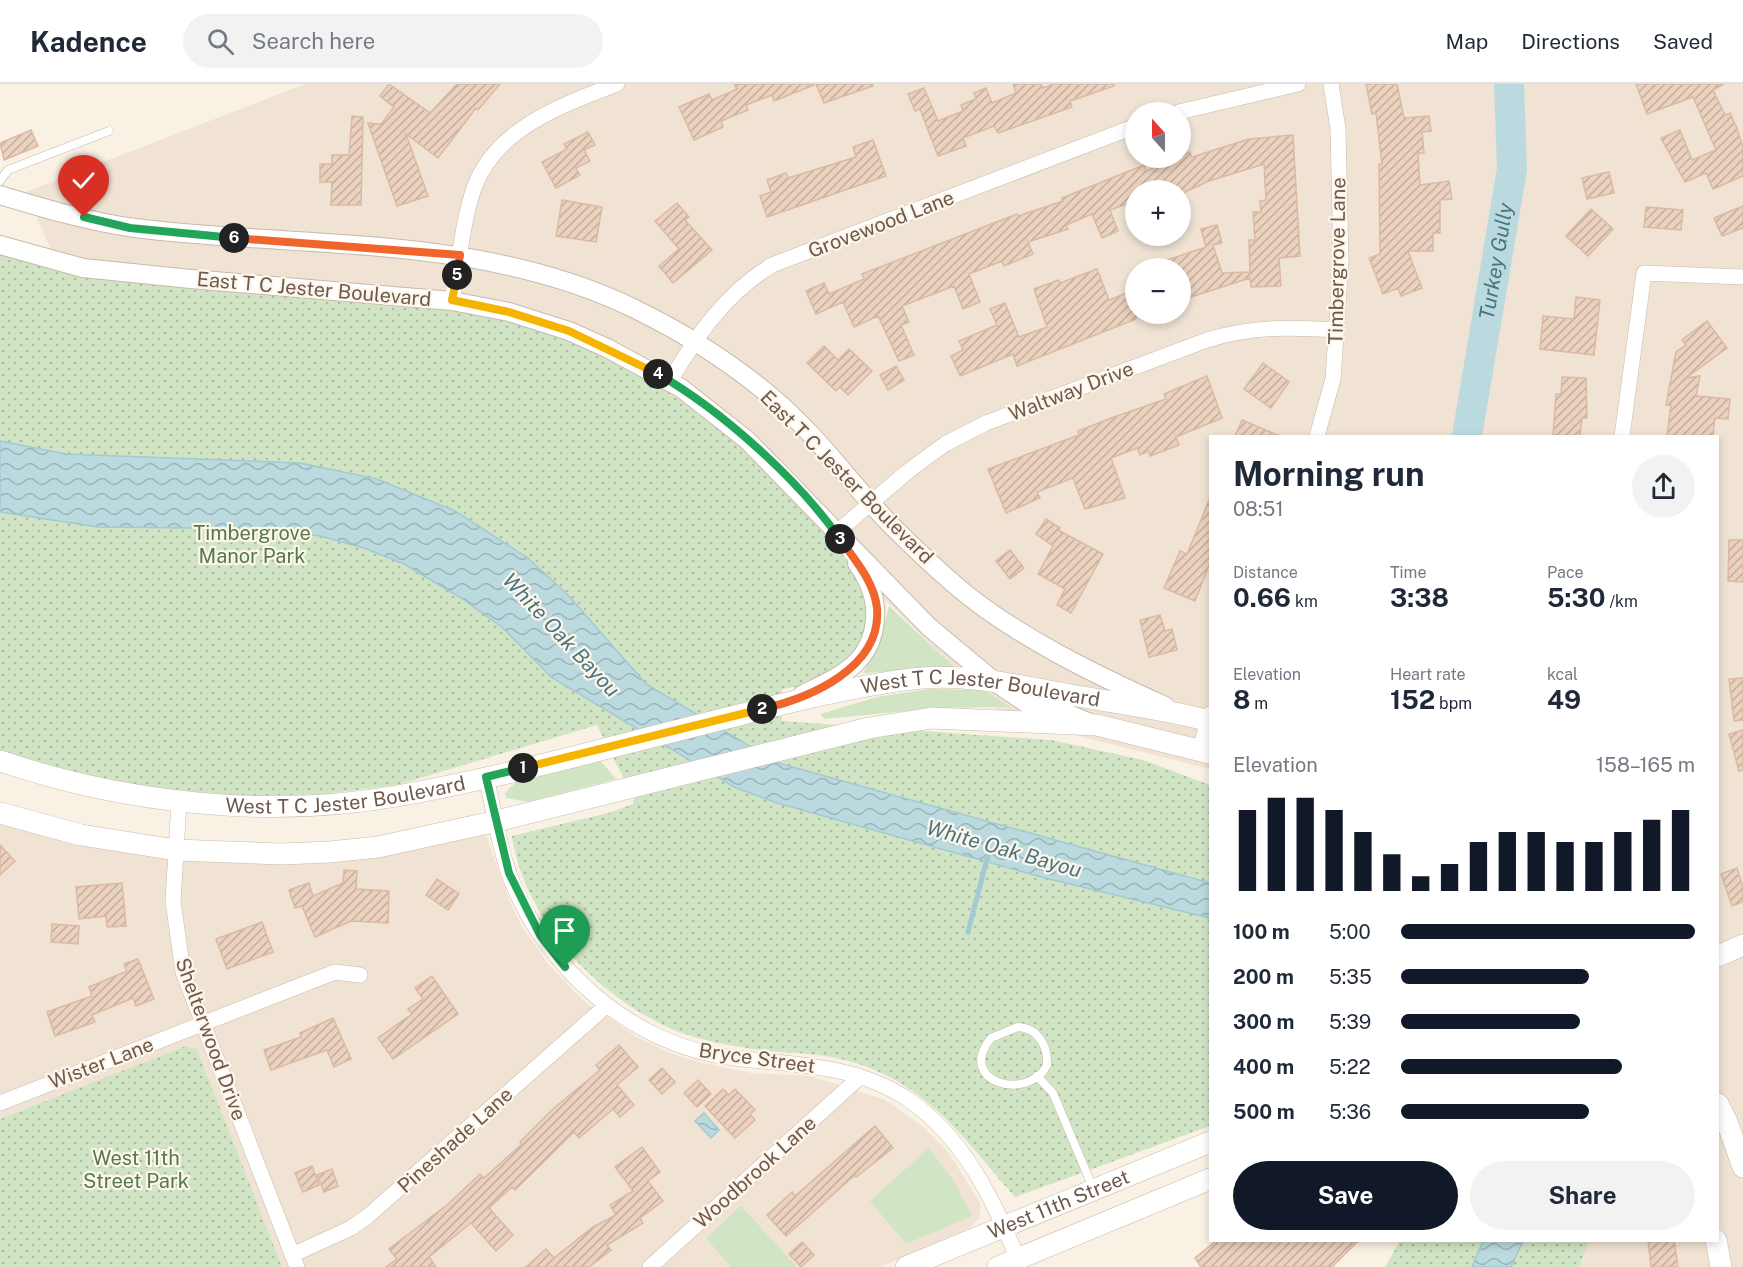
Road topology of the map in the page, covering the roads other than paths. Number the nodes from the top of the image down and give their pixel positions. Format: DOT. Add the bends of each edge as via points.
graph roads {
  1 [pos="617,84"];
  2 [pos="1298,84"];
  3 [pos="1331,84"];
  4 [pos="1191,109"];
  5 [pos="110,130"];
  6 [pos="1125,130"];
  7 [pos="0,181"];
  8 [pos="0,195"];
  9 [pos="0,245"];
  10 [pos="460,255"];
  11 [pos="1743,277"];
  12 [pos="452,300"];
  13 [pos="1337,330"];
  14 [pos="693,341"];
  15 [pos="670,381"];
  16 [pos="1317,435"];
  17 [pos="1622,435"];
  18 [pos="872,503"];
  19 [pos="836,532"];
  20 [pos="995,682"];
  21 [pos="786,704"];
  22 [pos="1186,715"];
  23 [pos="1209,719"];
  24 [pos="1098,725"];
  25 [pos="1209,725"];
  26 [pos="1205,751"];
  27 [pos="0,761"];
  28 [pos="486,777"];
  29 [pos="179,802"];
  30 [pos="0,813"];
  31 [pos="497,821"];
  32 [pos="176,850"];
  33 [pos="1743,945"];
  34 [pos="1719,956"];
  35 [pos="360,975"];
  36 [pos="606,1006"];
  37 [pos="202,1023"];
  38 [pos="1037,1076"];
  39 [pos="860,1077"];
  40 [pos="0,1103"];
  41 [pos="1719,1106"];
  42 [pos="1209,1142"];
  43 [pos="1743,1167"];
  44 [pos="1209,1179"];
  45 [pos="1093,1188"];
  46 [pos="1004,1226"];
  47 [pos="1716,1242"];
  48 [pos="295,1261"];
  49 [pos="1008,1263"];
  50 [pos="650,1267"];
  51 [pos="906,1267"];
  52 [pos="1721,1267"];
  1 -- 10 [label="street" via="529,123 501,146 485,166 475,188"];
  2 -- 4 [label="street"];
  3 -- 13 [label="street, Timbergrove Lane" via="1338,129 1341,261"];
  5 -- 7 [label="lane" via="8,170"];
  6 -- 14 [label="street, Grovewood Lane" via="772,265 747,280 716,310"];
  8 -- 10 [label="street, East T C Jester Boulevard" via="130,228"];
  9 -- 12 [label="street, East T C Jester Boulevard" via="83,268"];
  10 -- 12 [label="street"];
  10 -- 14 [label="street, East T C Jester Boulevard" via="583,286"];
  11 -- 17 [label="street" via="1644,273"];
  12 -- 15 [label="street, East T C Jester Boulevard" via="569,331"];
  13 -- 16 [label="street, Timbergrove Lane" via="1332,379"];
  13 -- 18 [label="street, Waltway Drive" via="1241,330 1196,344 986,423 945,444"];
  14 -- 15 [label="street, Grovewood Lane"];
  14 -- 18 [label="street, East T C Jester Boulevard" via="775,399"];
  15 -- 19 [label="street, East T C Jester Boulevard" via="747,440"];
  18 -- 19 [label="street, Waltway Drive"];
  18 -- 22 [label="street, East T C Jester Boulevard" via="956,585 1002,620 1119,686"];
  19 -- 20 [label="street, East T C Jester Boulevard" via="929,627"];
  19 -- 21 [label="street" via="867,578 877,608 873,639 859,661 841,675"];
  20 -- 21 [label="main road, West T C Jester Boulevard" via="912,679"];
  20 -- 22 [label="main road, West T C Jester Boulevard"];
  20 -- 24 [label="street, East T C Jester Boulevard" via="1026,703 1049,706"];
  21 -- 28 [label="main road, West T C Jester Boulevard"];
  22 -- 23 [label="main road, West T C Jester Boulevard"];
  24 -- 26 [label="main road, West T C Jester Boulevard"];
  24 -- 31 [label="main road, West T C Jester Boulevard" via="932,718 869,728"];
  25 -- 26 [label="street"];
  27 -- 29 [label="main road, West T C Jester Boulevard" via="86,786"];
  28 -- 29 [label="main road, West T C Jester Boulevard" via="395,796 340,802"];
  28 -- 31 [label="street, Bryce Street"];
  29 -- 32 [label="street, Shelterwood Drive"];
  30 -- 32 [label="main road, West T C Jester Boulevard" via="81,835"];
  31 -- 32 [label="main road, West T C Jester Boulevard" via="378,847 330,852"];
  31 -- 36 [label="street, Bryce Street" via="509,873 540,935 565,967"];
  32 -- 37 [label="street, Shelterwood Drive" via="176,933 183,972"];
  33 -- 34 [label="main road"];
  35 -- 37 [label="street, Wister Lane" via="335,972"];
  36 -- 39 [label="street, Bryce Street" via="693,1050 731,1058 815,1065"];
  36 -- 48 [label="street, Pineshade Lane" via="375,1210"];
  37 -- 40 [label="street, Wister Lane"];
  37 -- 48 [label="street, Shelterwood Drive"];
  38 -- 38 [label="lane" via="1045,1070 1048,1056 1033,1031 1011,1028 986,1044 982,1062 989,1079 1010,1086"];
  38 -- 45 [label="lane" via="1053,1093"];
  39 -- 46 [label="street, Bryce Street" via="909,1101 938,1126 975,1170"];
  39 -- 50 [label="street, Woodbrook Lane"];
  41 -- 43 [label="main road"];
  42 -- 45 [label="main road, West 11th Street"];
  44 -- 49 [label="main road, West 11th Street"];
  45 -- 46 [label="main road, West 11th Street"];
  46 -- 49 [label="street, Bryce Street"];
  46 -- 51 [label="main road, West 11th Street"];
  47 -- 52 [label="main road"];
}
